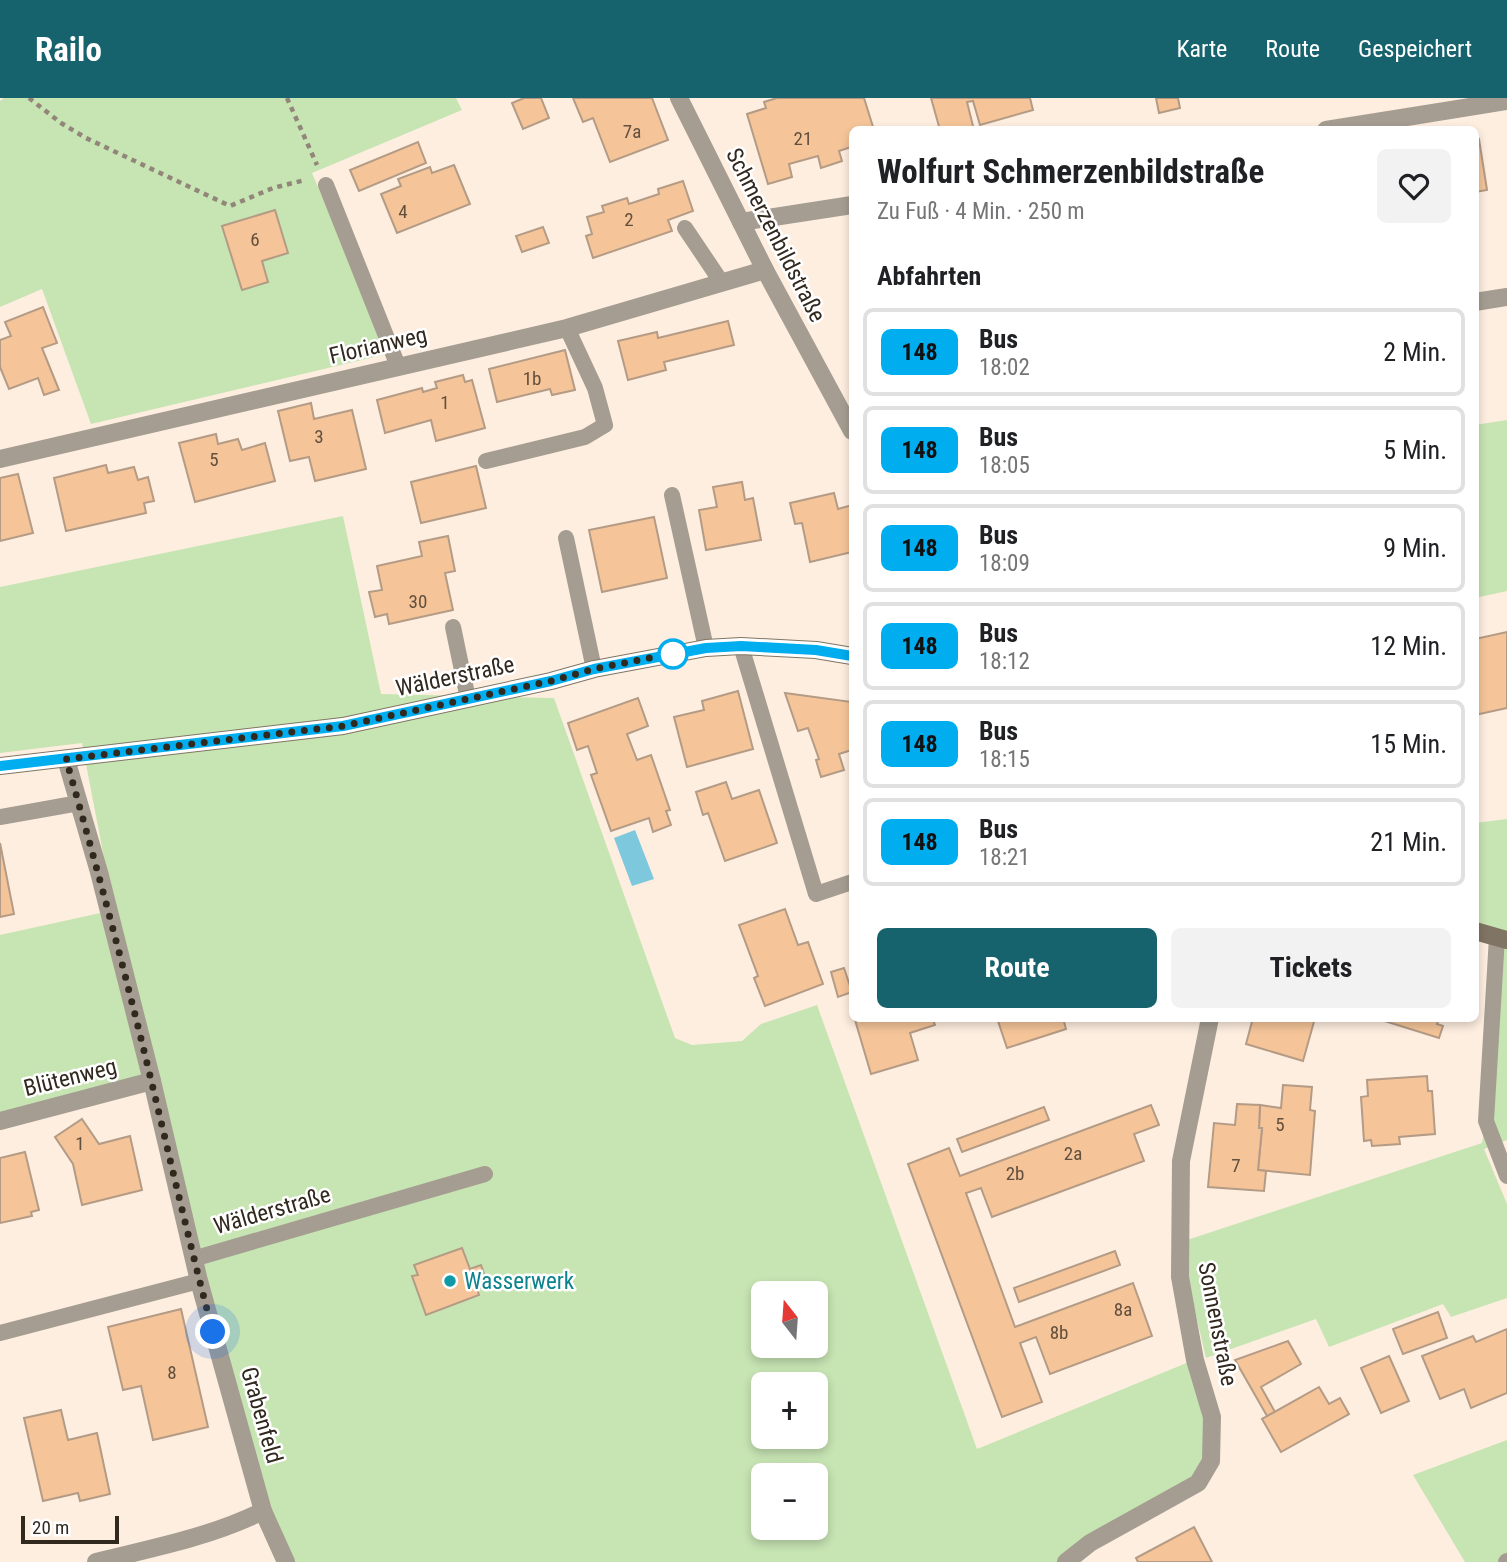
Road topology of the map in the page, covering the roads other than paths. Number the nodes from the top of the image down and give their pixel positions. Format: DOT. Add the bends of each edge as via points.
graph roads {
  1 [pos="679,98"];
  2 [pos="1507,101"];
  3 [pos="1350,126"];
  4 [pos="326,185"];
  5 [pos="849,205"];
  6 [pos="741,222"];
  7 [pos="685,228"];
  8 [pos="765,270"];
  9 [pos="722,283"];
  10 [pos="1507,297"];
  11 [pos="1479,301"];
  12 [pos="567,328"];
  13 [pos="398,366"];
  14 [pos="847,410"];
  15 [pos="0,458"];
  16 [pos="486,461"];
  17 [pos="672,495"];
  18 [pos="566,538"];
  19 [pos="453,627"];
  20 [pos="741,646"];
  21 [pos="706,648"];
  22 [pos="849,656"];
  23 [pos="594,669"];
  24 [pos="468,699"];
  25 [pos="66,759"];
  26 [pos="0,766"];
  27 [pos="79,803"];
  28 [pos="0,817"];
  29 [pos="849,883"];
  30 [pos="1479,932"];
  31 [pos="1502,939"];
  32 [pos="1209,1022"];
  33 [pos="152,1081"];
  34 [pos="0,1121"];
  35 [pos="485,1174"];
  36 [pos="1507,1176"];
  37 [pos="193,1259"];
  38 [pos="199,1281"];
  39 [pos="0,1333"];
  40 [pos="263,1511"];
  41 [pos="96,1562"];
  42 [pos="286,1562"];
  43 [pos="1066,1562"];
  1 -- 6 [label="street, Schmerzenbildstraße"];
  2 -- 3 [label="street"];
  4 -- 13 [label="lane"];
  5 -- 6 [label="street"];
  6 -- 8 [label="street, Schmerzenbildstraße"];
  7 -- 9 [label="lane"];
  8 -- 9 [label="street, Florianweg"];
  8 -- 14 [label="street, Schmerzenbildstraße"];
  9 -- 12 [label="street, Florianweg"];
  10 -- 11 [label="street"];
  12 -- 13 [label="street, Florianweg"];
  12 -- 16 [label="lane" via="596,388 605,425 585,437"];
  13 -- 15 [label="street, Florianweg"];
  17 -- 21 [label="lane"];
  18 -- 23 [label="lane"];
  19 -- 24 [label="lane"];
  20 -- 21 [label="main road, Wälderstraße"];
  20 -- 22 [label="main road, Wälderstraße"];
  20 -- 29 [label="lane" via="816,894"];
  21 -- 23 [label="main road, Wälderstraße"];
  23 -- 24 [label="main road, Wälderstraße"];
  24 -- 25 [label="main road, Wälderstraße" via="343,726"];
  25 -- 26 [label="main road, Wälderstraße"];
  25 -- 27 [label="street, Wälderstraße"];
  27 -- 28 [label="lane"];
  27 -- 33 [label="street, Wälderstraße"];
  30 -- 31 [label="main road"];
  31 -- 36 [label="lane" via="1486,1121"];
  32 -- 43 [label="street, Sonnenstraße" via="1181,1161 1180,1278 1195,1360 1212,1417 1211,1461 1198,1483 1090,1543"];
  33 -- 34 [label="street, Blütenweg"];
  33 -- 37 [label="street, Wälderstraße"];
  35 -- 37 [label="lane, Wälderstraße"];
  37 -- 38 [label="street, Wälderstraße"];
  38 -- 39 [label="lane"];
  38 -- 40 [label="street, Grabenfeld"];
  40 -- 41 [label="street" via="189,1540"];
  40 -- 42 [label="street, Grabenfeld"];
}
